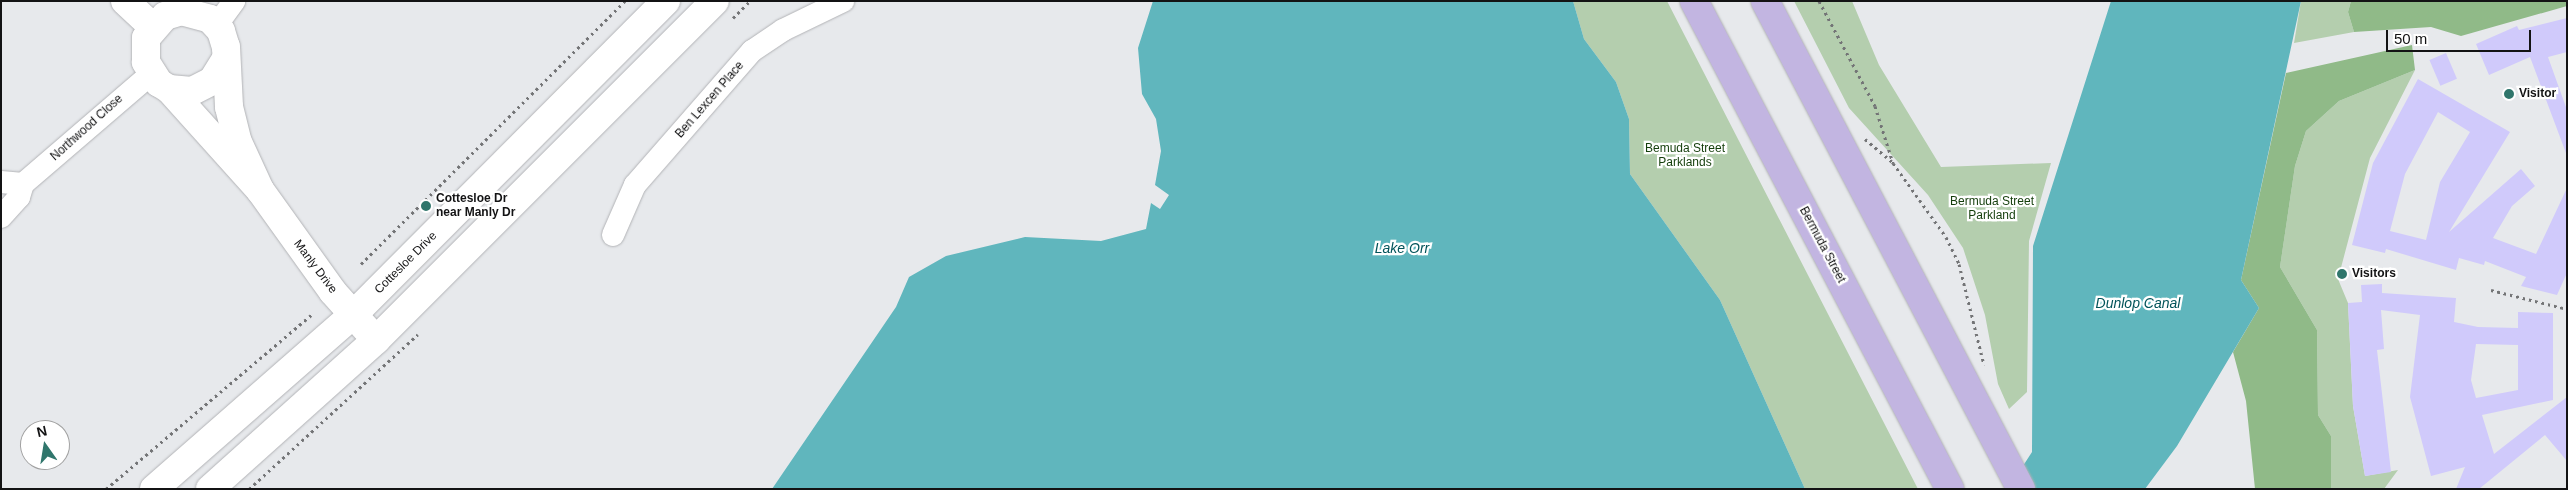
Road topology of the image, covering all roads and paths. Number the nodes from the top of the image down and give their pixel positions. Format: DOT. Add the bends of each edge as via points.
graph roads {
  1 [pos="125,1"];
  2 [pos="234,1"];
  3 [pos="625,1"];
  4 [pos="666,1"];
  5 [pos="715,1"];
  6 [pos="843,1"];
  7 [pos="1694,1"];
  8 [pos="1766,1"];
  9 [pos="1819,1"];
  10 [pos="216,26"];
  11 [pos="153,27"];
  12 [pos="224,62"];
  13 [pos="160,81"];
  14 [pos="1,182"];
  15 [pos="23,184"];
  16 [pos="260,190"];
  17 [pos="1,217"];
  18 [pos="613,235"];
  19 [pos="360,264"];
  20 [pos="2491,290"];
  21 [pos="2567,309"];
  22 [pos="354,314"];
  23 [pos="311,315"];
  24 [pos="376,340"];
  25 [pos="1986,376"];
  26 [pos="106,489"];
  27 [pos="154,489"];
  28 [pos="210,489"];
  29 [pos="1950,489"];
  30 [pos="2021,489"];
  1 -- 11 [label="main road"];
  2 -- 10 [label="street"];
  3 -- 19 [label="path"];
  4 -- 22 [label="main road, Cottesloe Drive"];
  5 -- 24 [label="main road"];
  6 -- 18 [label="street, Ben Lexcen Place" via="783,30 752,52 635,185"];
  7 -- 29 [label="main road, Bermuda Street"];
  8 -- 30 [label="main road"];
  9 -- 25 [label="path" via="1874,106 1893,163 1946,237 1960,264"];
  10 -- 11 [label="main road" via="196,12 180,11"];
  10 -- 12 [label="main road" via="226,46"];
  11 -- 13 [label="main road" via="144,50"];
  12 -- 13 [label="main road" via="212,81 192,91"];
  12 -- 16 [label="main road, Manly Drive" via="238,142"];
  13 -- 15 [label="street, Northwood Close"];
  13 -- 16 [label="main road, Manly Drive"];
  14 -- 15 [label="street"];
  15 -- 17 [label="street, Northwood Close" via="19,198"];
  16 -- 22 [label="main road, Manly Drive"];
  20 -- 21 [label="path"];
  22 -- 24 [label="main road, Manly Drive"];
  22 -- 27 [label="main road, Cottesloe Drive"];
  23 -- 26 [label="path"];
  24 -- 28 [label="main road"];
}
